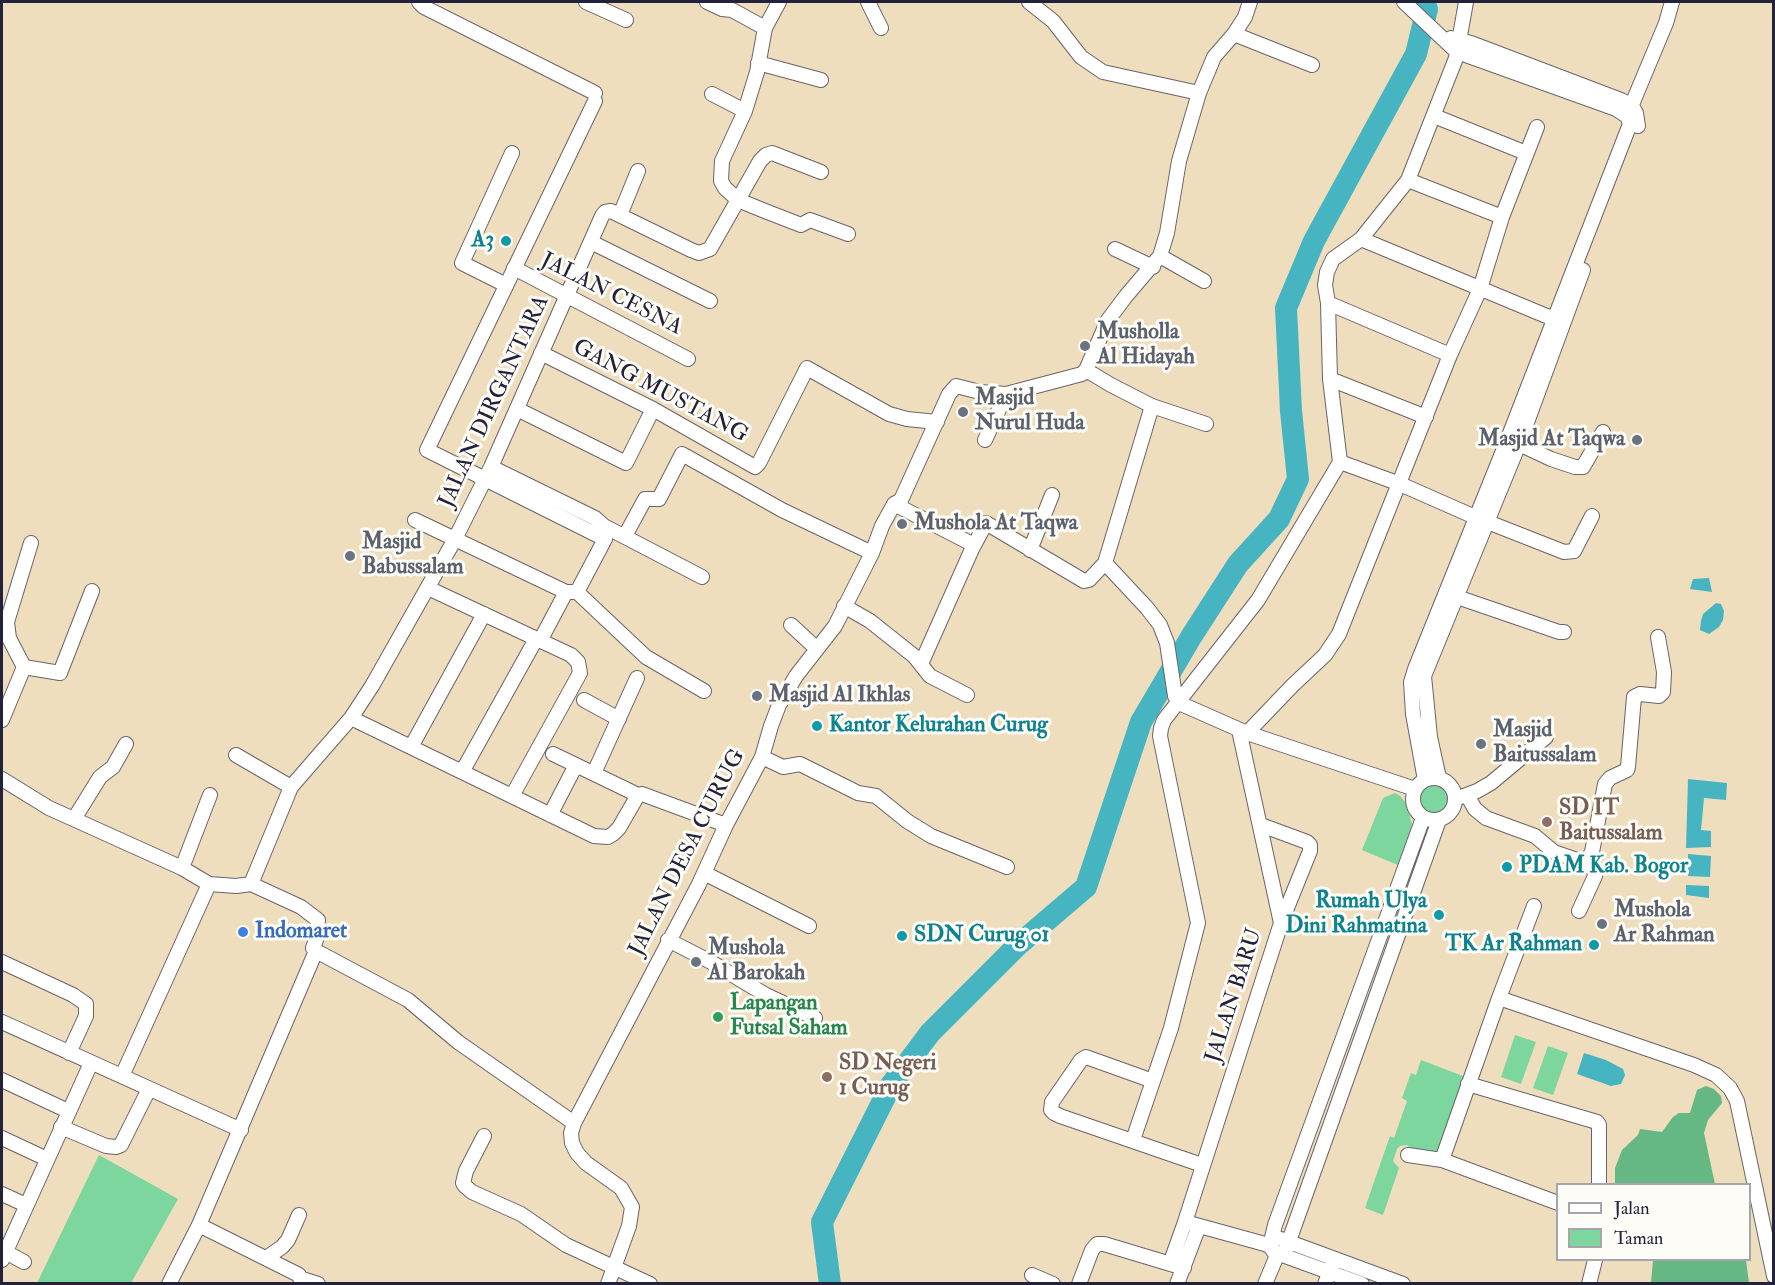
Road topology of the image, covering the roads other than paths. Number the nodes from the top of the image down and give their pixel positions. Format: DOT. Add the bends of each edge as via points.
graph roads {
  1 [pos="419,2"];
  2 [pos="586,2"];
  3 [pos="707,2"];
  4 [pos="779,2"];
  5 [pos="868,2"];
  6 [pos="1029,2"];
  7 [pos="1250,2"];
  8 [pos="1466,2"];
  9 [pos="1672,2"];
  10 [pos="1408,7"];
  11 [pos="626,20"];
  12 [pos="765,28"];
  13 [pos="881,28"];
  14 [pos="1234,34"];
  15 [pos="1459,46"];
  16 [pos="758,63"];
  17 [pos="1312,66"];
  18 [pos="821,80"];
  19 [pos="1198,93"];
  20 [pos="712,94"];
  21 [pos="745,111"];
  22 [pos="1630,111"];
  23 [pos="1434,116"];
  24 [pos="1537,127"];
  25 [pos="512,153"];
  26 [pos="1526,153"];
  27 [pos="638,171"];
  28 [pos="821,172"];
  29 [pos="1408,180"];
  30 [pos="738,200"];
  31 [pos="620,215"];
  32 [pos="1502,217"];
  33 [pos="848,234"];
  34 [pos="1361,239"];
  35 [pos="591,242"];
  36 [pos="1114,249"];
  37 [pos="1156,262"];
  38 [pos="514,268"];
  39 [pos="1204,281"];
  40 [pos="506,285"];
  41 [pos="1480,289"];
  42 [pos="567,297"];
  43 [pos="710,301"];
  44 [pos="1328,303"];
  45 [pos="1559,321"];
  46 [pos="541,353"];
  47 [pos="1450,355"];
  48 [pos="688,359"];
  49 [pos="1086,370"];
  50 [pos="1330,379"];
  51 [pos="1006,394"];
  52 [pos="1528,400"];
  53 [pos="1152,406"];
  54 [pos="517,409"];
  55 [pos="653,409"];
  56 [pos="1426,417"];
  57 [pos="937,422"];
  58 [pos="1206,424"];
  59 [pos="1603,432"];
  60 [pos="985,440"];
  61 [pos="1519,444"];
  62 [pos="1340,462"];
  63 [pos="489,473"];
  64 [pos="1400,484"];
  65 [pos="1052,495"];
  66 [pos="894,504"];
  67 [pos="1592,516"];
  68 [pos="1481,519"];
  69 [pos="416,520"];
  70 [pos="605,532"];
  71 [pos="625,536"];
  72 [pos="455,539"];
  73 [pos="31,543"];
  74 [pos="974,545"];
  75 [pos="1030,550"];
  76 [pos="872,553"];
  77 [pos="1105,562"];
  78 [pos="702,577"];
  79 [pos="428,588"];
  80 [pos="92,591"];
  81 [pos="571,592"];
  82 [pos="1457,597"];
  83 [pos="844,606"];
  84 [pos="484,614"];
  85 [pos="791,625"];
  86 [pos="1564,632"];
  87 [pos="1658,637"];
  88 [pos="538,640"];
  89 [pos="817,649"];
  90 [pos="921,664"];
  91 [pos="24,667"];
  92 [pos="637,678"];
  93 [pos="704,691"];
  94 [pos="968,695"];
  95 [pos="584,700"];
  96 [pos="1177,700"];
  97 [pos="351,718"];
  98 [pos="619,719"];
  99 [pos="2,720"];
  100 [pos="1243,732"];
  101 [pos="1546,737"];
  102 [pos="126,744"];
  103 [pos="411,747"];
  104 [pos="553,754"];
  105 [pos="236,755"];
  106 [pos="762,757"];
  107 [pos="576,765"];
  108 [pos="462,772"];
  109 [pos="594,773"];
  110 [pos="2,778"];
  111 [pos="1426,782"];
  112 [pos="291,787"];
  113 [pos="210,795"];
  114 [pos="638,795"];
  115 [pos="512,796"];
  116 [pos="1461,797"];
  117 [pos="550,814"];
  118 [pos="1423,818"];
  119 [pos="74,819"];
  120 [pos="1440,820"];
  121 [pos="726,825"];
  122 [pos="1261,825"];
  123 [pos="1587,861"];
  124 [pos="1007,867"];
  125 [pos="182,868"];
  126 [pos="704,873"];
  127 [pos="209,884"];
  128 [pos="251,884"];
  129 [pos="1534,906"];
  130 [pos="1579,911"];
  131 [pos="1281,923"];
  132 [pos="809,926"];
  133 [pos="668,940"];
  134 [pos="316,951"];
  135 [pos="2,962"];
  136 [pos="1498,998"];
  137 [pos="815,1018"];
  138 [pos="2,1022"];
  139 [pos="1341,1048"];
  140 [pos="1357,1052"];
  141 [pos="69,1053"];
  142 [pos="91,1063"];
  143 [pos="122,1076"];
  144 [pos="2,1080"];
  145 [pos="1154,1081"];
  146 [pos="1468,1084"];
  147 [pos="149,1089"];
  148 [pos="68,1111"];
  149 [pos="574,1123"];
  150 [pos="60,1127"];
  151 [pos="241,1130"];
  152 [pos="484,1136"];
  153 [pos="2,1138"];
  154 [pos="1133,1140"];
  155 [pos="1408,1155"];
  156 [pos="46,1159"];
  157 [pos="1442,1160"];
  158 [pos="1202,1165"];
  159 [pos="1599,1183"];
  160 [pos="2,1194"];
  161 [pos="1556,1203"];
  162 [pos="26,1205"];
  163 [pos="299,1215"];
  164 [pos="1185,1221"];
  165 [pos="199,1225"];
  166 [pos="1199,1226"];
  167 [pos="1276,1246"];
  168 [pos="3,1254"];
  169 [pos="266,1258"];
  170 [pos="1335,1258"];
  171 [pos="1595,1261"];
  172 [pos="24,1262"];
  173 [pos="1177,1266"];
  174 [pos="614,1267"];
  175 [pos="1032,1275"];
  176 [pos="1773,1276"];
  177 [pos="1328,1277"];
  178 [pos="302,1281"];
  179 [pos="169,1284"];
  180 [pos="318,1284"];
  181 [pos="608,1284"];
  182 [pos="650,1284"];
  183 [pos="1053,1284"];
  184 [pos="1079,1284"];
  185 [pos="1177,1284"];
  186 [pos="1265,1284"];
  187 [pos="1362,1284"];
  188 [pos="1403,1284"];
  189 [pos="1589,1284"];
  1 -- 38 [label="street, JALAN DIRGANTARA" via="595,97"];
  2 -- 11 [label="street"];
  3 -- 12 [label="street"];
  4 -- 12 [label="street"];
  5 -- 13 [label="street"];
  6 -- 19 [label="street" via="1053,21 1081,57 1097,69"];
  7 -- 14 [label="street"];
  8 -- 15 [label="street"];
  9 -- 22 [label="street"];
  10 -- 15 [label="street" via="1435,33"];
  12 -- 16 [label="street"];
  14 -- 17 [label="street"];
  14 -- 19 [label="street" via="1214,57"];
  15 -- 22 [label="street" via="1621,100"];
  15 -- 23 [label="street"];
  16 -- 18 [label="street"];
  16 -- 21 [label="street"];
  19 -- 37 [label="street" via="1182,150 1167,233"];
  20 -- 21 [label="street"];
  21 -- 30 [label="street" via="722,161 721,181"];
  22 -- 45 [label="street" via="1636,113 1638,126"];
  23 -- 26 [label="street"];
  23 -- 29 [label="street"];
  24 -- 26 [label="street"];
  25 -- 40 [label="street" via="462,264"];
  26 -- 32 [label="street"];
  27 -- 31 [label="street"];
  28 -- 30 [label="street" via="772,153 766,155"];
  29 -- 32 [label="street"];
  29 -- 34 [label="street"];
  30 -- 31 [label="street" via="710,249 699,253"];
  30 -- 33 [label="street" via="801,225 810,220"];
  31 -- 35 [label="street, JALAN DIRGANTARA" via="605,212"];
  32 -- 41 [label="street"];
  34 -- 41 [label="street"];
  34 -- 44 [label="street" via="1333,259 1325,285"];
  35 -- 42 [label="street, JALAN DIRGANTARA"];
  35 -- 43 [label="street"];
  36 -- 37 [label="street"];
  37 -- 39 [label="street"];
  37 -- 49 [label="street" via="1108,320"];
  38 -- 40 [label="street, JALAN DIRGANTARA"];
  38 -- 42 [label="street, JALAN CESNA"];
  40 -- 63 [label="street, JALAN DIRGANTARA" via="427,450"];
  41 -- 45 [label="street"];
  41 -- 47 [label="street"];
  42 -- 46 [label="street, JALAN DIRGANTARA"];
  42 -- 48 [label="street, JALAN CESNA"];
  44 -- 47 [label="street"];
  44 -- 50 [label="street"];
  45 -- 52 [label="street"];
  46 -- 54 [label="street, JALAN DIRGANTARA"];
  46 -- 55 [label="street, GANG MUSTANG"];
  47 -- 56 [label="street"];
  49 -- 51 [label="street, JALAN DESA CURUG"];
  49 -- 53 [label="street"];
  50 -- 56 [label="street"];
  50 -- 62 [label="street"];
  51 -- 57 [label="street, JALAN DESA CURUG" via="956,386"];
  51 -- 60 [label="street"];
  52 -- 61 [label="street"];
  52 -- 68 [label="street"];
  53 -- 58 [label="street"];
  53 -- 77 [label="street"];
  54 -- 55 [label="street" via="626,463"];
  54 -- 63 [label="street, JALAN DIRGANTARA"];
  55 -- 57 [label="street, GANG MUSTANG" via="755,468 807,368 889,414"];
  56 -- 64 [label="street"];
  57 -- 66 [label="street, JALAN DESA CURUG" via="901,500"];
  59 -- 61 [label="street" via="1583,467 1559,462"];
  61 -- 68 [label="street"];
  62 -- 64 [label="street"];
  62 -- 96 [label="street" via="1258,600"];
  63 -- 70 [label="street"];
  63 -- 72 [label="street, JALAN DIRGANTARA"];
  64 -- 68 [label="street"];
  64 -- 100 [label="street" via="1340,634 1325,655"];
  65 -- 75 [label="street"];
  66 -- 74 [label="street"];
  66 -- 76 [label="street, JALAN DESA CURUG"];
  67 -- 68 [label="street" via="1574,551 1569,552"];
  68 -- 82 [label="street"];
  68 -- 111 [label="street" via="1411,682"];
  69 -- 72 [label="street"];
  70 -- 71 [label="street"];
  70 -- 81 [label="street"];
  71 -- 76 [label="street" via="645,499 659,499 682,454 782,510"];
  71 -- 78 [label="street"];
  72 -- 79 [label="street, JALAN DIRGANTARA"];
  72 -- 81 [label="street"];
  73 -- 91 [label="street" via="7,622 9,638"];
  74 -- 75 [label="street" via="986,523"];
  74 -- 90 [label="street"];
  75 -- 77 [label="street" via="1084,580"];
  76 -- 83 [label="street, JALAN DESA CURUG"];
  77 -- 96 [label="street" via="1160,625"];
  79 -- 84 [label="street"];
  79 -- 97 [label="street, JALAN DIRGANTARA"];
  80 -- 91 [label="street" via="60,673"];
  81 -- 88 [label="street"];
  81 -- 93 [label="street" via="646,657"];
  82 -- 86 [label="street"];
  82 -- 111 [label="street" via="1424,676 1430,737"];
  83 -- 89 [label="street, JALAN DESA CURUG" via="835,626"];
  83 -- 90 [label="street" via="870,621"];
  84 -- 88 [label="street"];
  84 -- 103 [label="street"];
  85 -- 89 [label="street"];
  87 -- 123 [label="street" via="1663,692 1659,696 1634,697 1628,767 1605,784"];
  88 -- 108 [label="street"];
  88 -- 115 [label="street" via="576,659 580,673"];
  89 -- 106 [label="street, JALAN DESA CURUG" via="779,705"];
  90 -- 94 [label="street" via="930,676"];
  91 -- 99 [label="street"];
  92 -- 98 [label="street"];
  95 -- 98 [label="street"];
  96 -- 100 [label="street"];
  96 -- 145 [label="street" via="1164,720 1160,736 1198,923"];
  97 -- 103 [label="street"];
  97 -- 112 [label="street, JALAN DIRGANTARA"];
  98 -- 109 [label="street"];
  100 -- 111 [label="street"];
  100 -- 122 [label="street, JALAN BARU"];
  101 -- 116 [label="street" via="1491,783"];
  102 -- 119 [label="street"];
  103 -- 108 [label="street"];
  104 -- 107 [label="street"];
  105 -- 112 [label="street"];
  106 -- 121 [label="street, JALAN DESA CURUG"];
  106 -- 124 [label="street" via="783,767 800,764 858,793 876,796 931,836"];
  107 -- 109 [label="street"];
  107 -- 117 [label="street"];
  108 -- 115 [label="street"];
  109 -- 114 [label="street"];
  110 -- 119 [label="street"];
  111 -- 116 [label="street" via="1449,783"];
  111 -- 118 [label="street" via="1414,805"];
  112 -- 128 [label="street, JALAN DIRGANTARA"];
  113 -- 125 [label="street"];
  114 -- 117 [label="street" via="619,828 608,837 594,836"];
  114 -- 121 [label="street"];
  115 -- 117 [label="street"];
  116 -- 120 [label="street"];
  116 -- 123 [label="street" via="1486,818 1535,836 1554,852"];
  118 -- 120 [label="street"];
  118 -- 139 [label="street"];
  119 -- 125 [label="street"];
  120 -- 140 [label="street"];
  121 -- 126 [label="street, JALAN DESA CURUG"];
  122 -- 131 [label="street, JALAN BARU"];
  122 -- 131 [label="street, JALAN BARU" via="1310,845"];
  123 -- 130 [label="street" via="1595,876"];
  125 -- 127 [label="street"];
  126 -- 132 [label="street"];
  126 -- 133 [label="street, JALAN DESA CURUG"];
  127 -- 128 [label="street"];
  127 -- 143 [label="street"];
  128 -- 134 [label="street" via="318,920 313,948"];
  129 -- 136 [label="street"];
  131 -- 158 [label="street, JALAN BARU"];
  133 -- 137 [label="street"];
  133 -- 149 [label="street, JALAN DESA CURUG"];
  134 -- 149 [label="street" via="408,1000 458,1042"];
  134 -- 151 [label="street"];
  135 -- 141 [label="street" via="86,1004 86,1016"];
  136 -- 146 [label="street"];
  136 -- 176 [label="street" via="1694,1065 1716,1075 1730,1088 1737,1101"];
  138 -- 141 [label="street"];
  139 -- 140 [label="street"];
  139 -- 167 [label="street"];
  140 -- 167 [label="street"];
  141 -- 142 [label="street"];
  142 -- 143 [label="street"];
  142 -- 148 [label="street"];
  143 -- 147 [label="street"];
  144 -- 148 [label="street"];
  145 -- 154 [label="street"];
  145 -- 154 [label="street" via="1086,1057 1052,1102 1053,1113"];
  146 -- 157 [label="street"];
  146 -- 159 [label="street" via="1597,1122"];
  147 -- 150 [label="street" via="121,1145 106,1146"];
  147 -- 151 [label="street"];
  148 -- 150 [label="street"];
  149 -- 174 [label="street" via="572,1143 577,1153 621,1188 632,1207"];
  150 -- 156 [label="street"];
  151 -- 165 [label="street"];
  152 -- 174 [label="street" via="466,1171 465,1186 528,1219 566,1245"];
  153 -- 156 [label="street"];
  154 -- 158 [label="street"];
  155 -- 157 [label="street"];
  156 -- 162 [label="street"];
  157 -- 161 [label="street"];
  158 -- 164 [label="street, JALAN BARU"];
  160 -- 162 [label="street"];
  162 -- 168 [label="street"];
  163 -- 169 [label="street" via="288,1240"];
  164 -- 166 [label="street"];
  164 -- 173 [label="street, JALAN BARU"];
  165 -- 169 [label="street"];
  165 -- 179 [label="street"];
  166 -- 167 [label="street"];
  166 -- 173 [label="street"];
  167 -- 170 [label="street"];
  167 -- 177 [label="street"];
  167 -- 186 [label="street"];
  168 -- 172 [label="street"];
  169 -- 178 [label="street" via="299,1275"];
  170 -- 177 [label="street"];
  170 -- 188 [label="street"];
  171 -- 189 [label="street"];
  173 -- 184 [label="street" via="1097,1244"];
  173 -- 185 [label="street"];
  174 -- 181 [label="street"];
  174 -- 182 [label="street"];
  175 -- 183 [label="street"];
  177 -- 187 [label="street"];
  178 -- 180 [label="street"];
}
